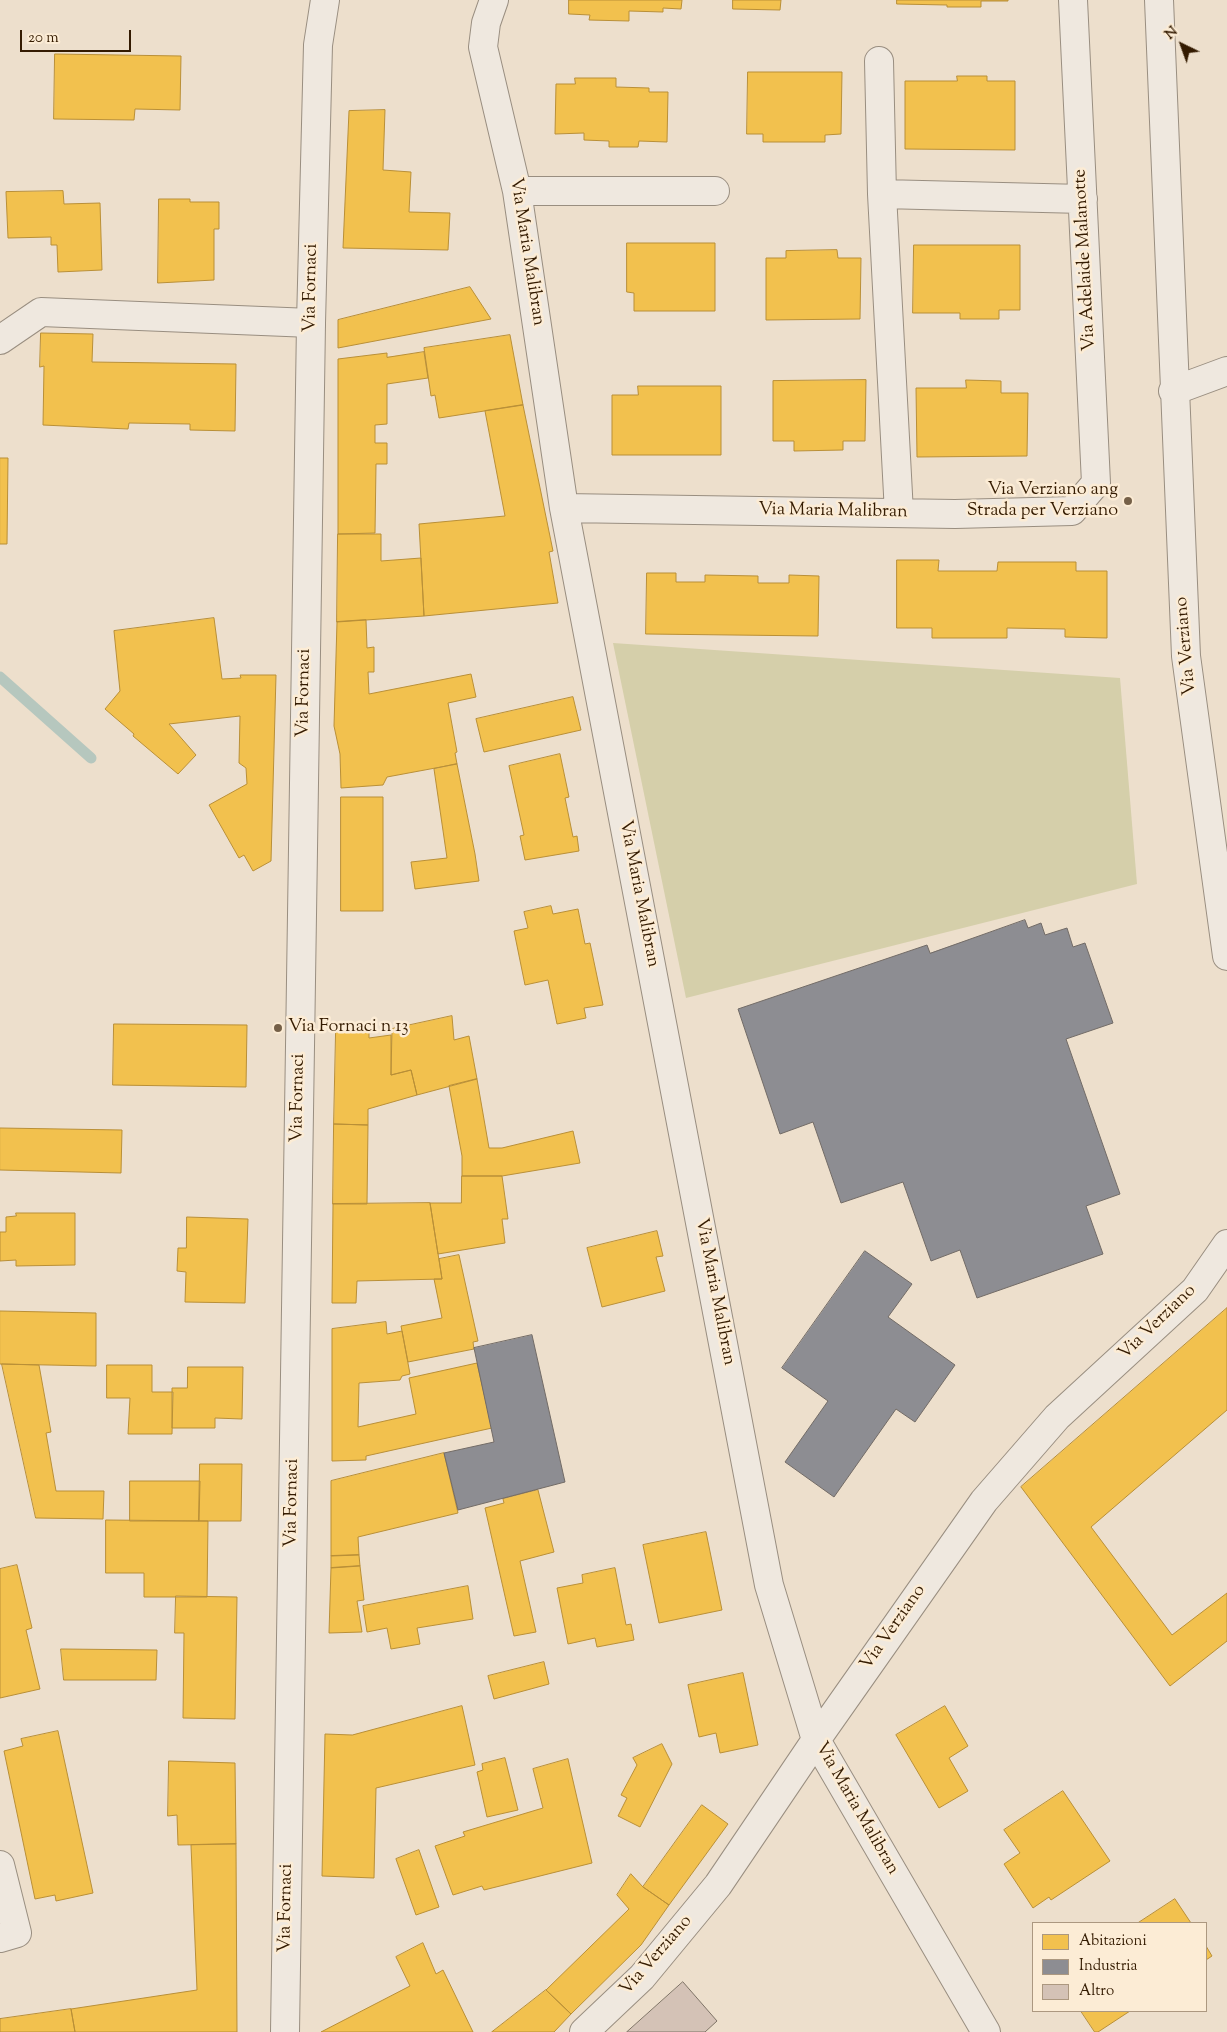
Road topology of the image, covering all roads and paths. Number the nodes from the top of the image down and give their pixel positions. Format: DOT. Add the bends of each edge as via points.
graph roads {
  1 [pos="325,0"];
  2 [pos="339,0"];
  3 [pos="494,0"];
  4 [pos="1073,0"];
  5 [pos="1159,0"];
  6 [pos="318,45"];
  7 [pos="879,61"];
  8 [pos="715,190"];
  9 [pos="517,191"];
  10 [pos="882,194"];
  11 [pos="1083,199"];
  12 [pos="311,323"];
  13 [pos="0,340"];
  14 [pos="1227,371"];
  15 [pos="1173,391"];
  16 [pos="564,508"];
  17 [pos="1072,511"];
  18 [pos="899,513"];
  19 [pos="1227,956"];
  20 [pos="1227,1244"];
  21 [pos="816,1740"];
  22 [pos="0,1865"];
  23 [pos="0,1938"];
  24 [pos="285,2032"];
  25 [pos="584,2032"];
  26 [pos="986,2032"];
  1 -- 6 [label="street, Via Fornaci"];
  2 -- 6 [label="street, Via Fornaci"];
  3 -- 9 [label="street, Via Maria Malibran" via="486,23 483,47"];
  4 -- 11 [label="street, Via Adelaide Malanotte"];
  5 -- 15 [label="street"];
  6 -- 12 [label="street, Via Fornaci"];
  7 -- 10 [label="street"];
  8 -- 9 [label="street"];
  9 -- 16 [label="street, Via Maria Malibran"];
  10 -- 11 [label="street"];
  10 -- 18 [label="street"];
  11 -- 17 [label="street, Via Adelaide Malanotte" via="1096,483"];
  12 -- 13 [label="street" via="41,312"];
  12 -- 24 [label="street, Via Fornaci"];
  14 -- 15 [label="street"];
  15 -- 19 [label="street, Via Verziano" via="1186,656"];
  16 -- 18 [label="street, Via Maria Malibran"];
  16 -- 21 [label="street, Via Maria Malibran" via="770,1585"];
  17 -- 18 [label="street, Via Maria Malibran"];
  20 -- 21 [label="street, Via Verziano" via="1195,1290 1057,1417 984,1501"];
  21 -- 25 [label="street, Via Verziano" via="718,1885 642,1977"];
  21 -- 26 [label="street, Via Maria Malibran"];
  22 -- 23 [label="street" via="17,1933"];
}
